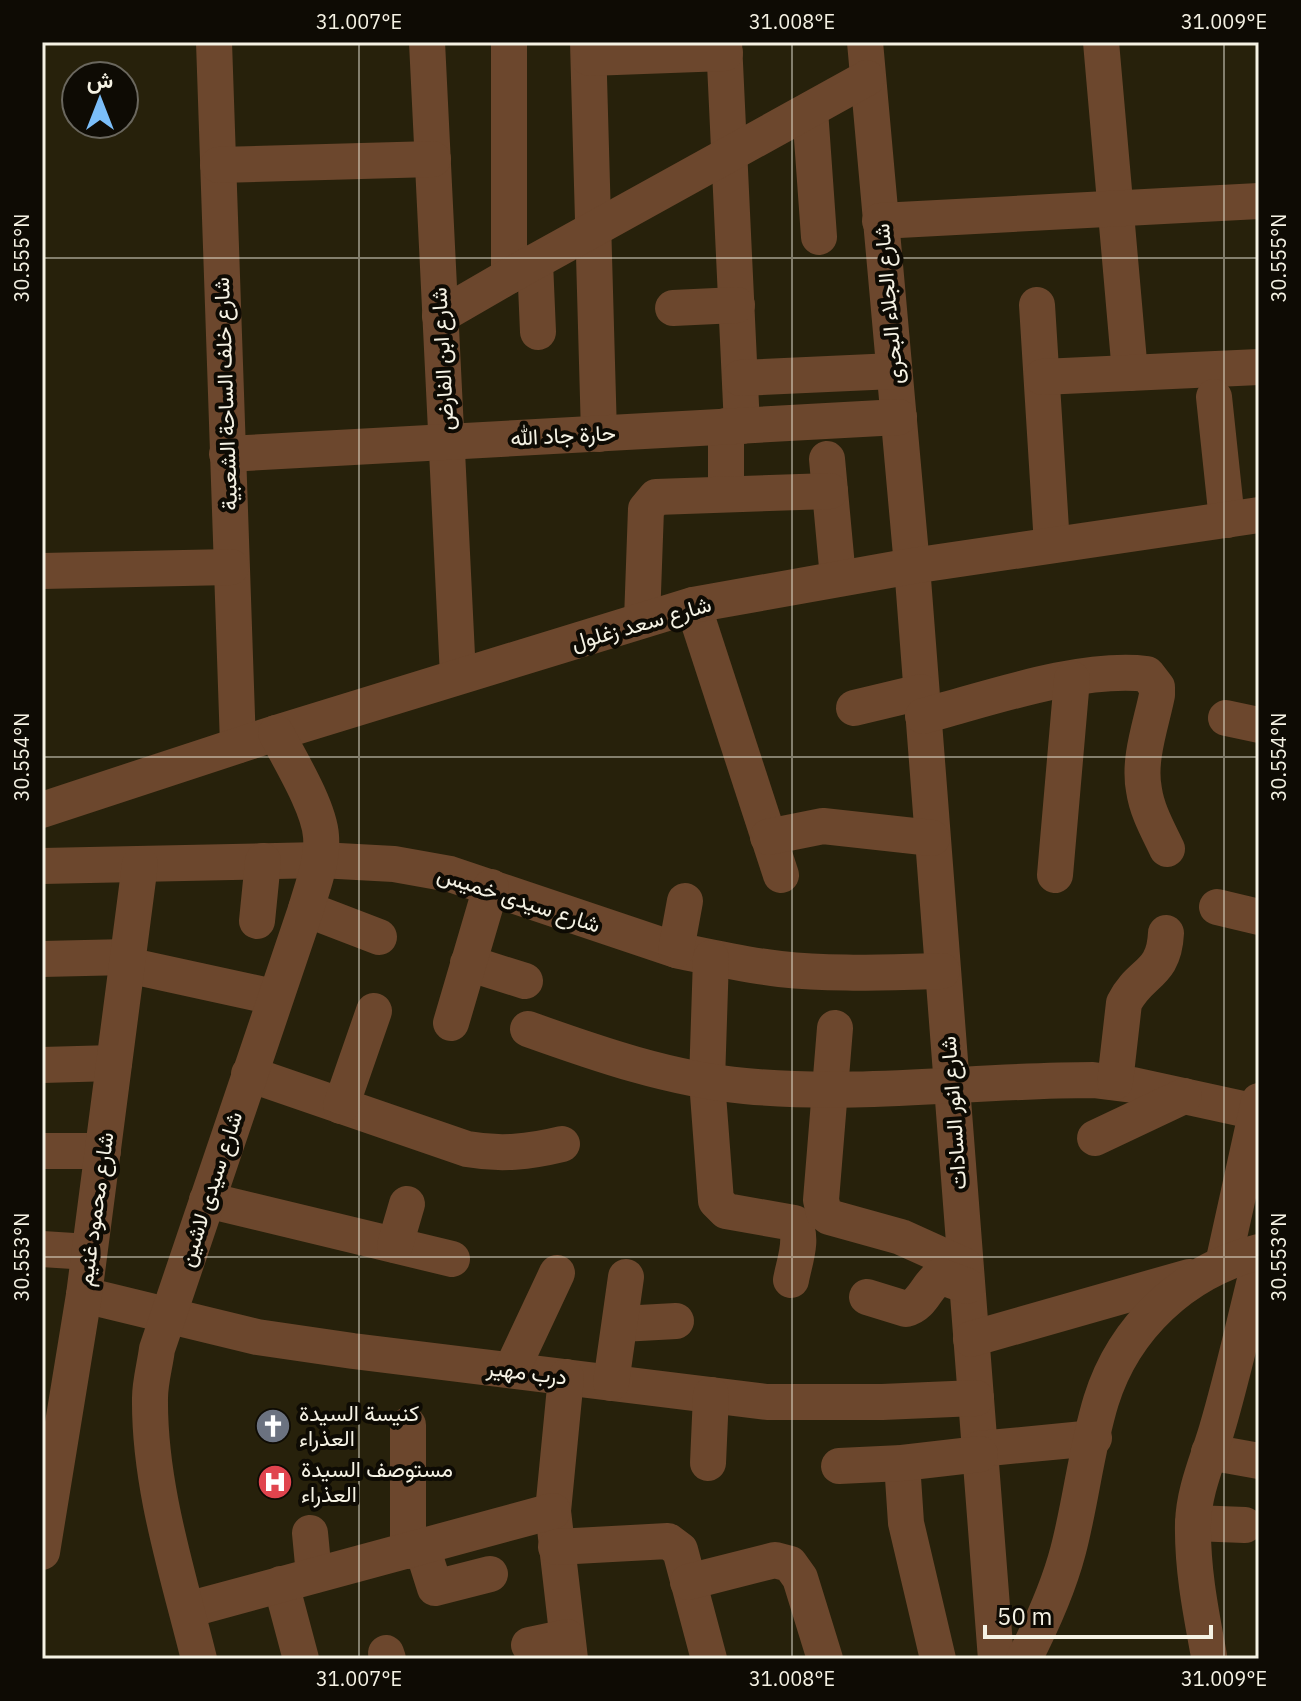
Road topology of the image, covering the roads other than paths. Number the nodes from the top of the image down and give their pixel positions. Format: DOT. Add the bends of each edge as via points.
graph roads {
  1 [pos="214,42"];
  2 [pos="427,42"];
  3 [pos="509,42"];
  4 [pos="865,42"];
  5 [pos="1101,42"];
  6 [pos="725,48"];
  7 [pos="588,50"];
  8 [pos="867,78"];
  9 [pos="810,110"];
  10 [pos="730,154"];
  11 [pos="433,159"];
  12 [pos="218,165"];
  13 [pos="1259,201"];
  14 [pos="1116,209"];
  15 [pos="880,221"];
  16 [pos="594,229"];
  17 [pos="819,237"];
  18 [pos="522,269"];
  19 [pos="737,305"];
  20 [pos="1037,305"];
  21 [pos="673,308"];
  22 [pos="440,316"];
  23 [pos="538,332"];
  24 [pos="1259,367"];
  25 [pos="894,371"];
  26 [pos="1130,373"];
  27 [pos="1042,377"];
  28 [pos="740,378"];
  29 [pos="1214,397"];
  30 [pos="899,417"];
  31 [pos="734,426"];
  32 [pos="599,434"];
  33 [pos="446,442"];
  34 [pos="227,454"];
  35 [pos="726,494"];
  36 [pos="1243,518"];
  37 [pos="1052,545"];
  38 [pos="912,566"];
  39 [pos="231,567"];
  40 [pos="42,571"];
  41 [pos="838,578"];
  42 [pos="693,605"];
  43 [pos="642,620"];
  44 [pos="458,676"];
  45 [pos="1072,679"];
  46 [pos="922,704"];
  47 [pos="854,708"];
  48 [pos="276,733"];
  49 [pos="238,745"];
  50 [pos="42,810"];
  51 [pos="768,837"];
  52 [pos="932,838"];
  53 [pos="1167,849"];
  54 [pos="320,860"];
  55 [pos="263,861"];
  56 [pos="140,864"];
  57 [pos="42,866"];
  58 [pos="781,875"];
  59 [pos="1055,875"];
  60 [pos="491,887"];
  61 [pos="685,901"];
  62 [pos="1217,907"];
  63 [pos="306,909"];
  64 [pos="1259,917"];
  65 [pos="257,921"];
  66 [pos="1166,933"];
  67 [pos="379,937"];
  68 [pos="676,950"];
  69 [pos="711,958"];
  70 [pos="42,959"];
  71 [pos="128,961"];
  72 [pos="468,963"];
  73 [pos="942,971"];
  74 [pos="525,981"];
  75 [pos="274,997"];
  76 [pos="374,1011"];
  77 [pos="451,1023"];
  78 [pos="835,1028"];
  79 [pos="528,1029"];
  80 [pos="114,1063"];
  81 [pos="42,1065"];
  82 [pos="249,1074"];
  83 [pos="707,1081"];
  84 [pos="1115,1082"];
  85 [pos="951,1087"];
  86 [pos="830,1090"];
  87 [pos="1184,1096"];
  88 [pos="341,1106"];
  89 [pos="1258,1107"];
  90 [pos="1095,1138"];
  91 [pos="562,1144"];
  92 [pos="42,1151"];
  93 [pos="103,1151"];
  94 [pos="207,1200"];
  95 [pos="407,1204"];
  96 [pos="395,1245"];
  97 [pos="42,1249"];
  98 [pos="89,1252"];
  99 [pos="1259,1252"];
  100 [pos="452,1259"];
  101 [pos="1259,1264"];
  102 [pos="1213,1269"];
  103 [pos="557,1273"];
  104 [pos="966,1276"];
  105 [pos="626,1277"];
  106 [pos="791,1280"];
  107 [pos="84,1295"];
  108 [pos="867,1297"];
  109 [pos="168,1315"];
  110 [pos="676,1321"];
  111 [pos="621,1324"];
  112 [pos="971,1339"];
  113 [pos="512,1369"];
  114 [pos="566,1377"];
  115 [pos="611,1383"];
  116 [pos="711,1395"];
  117 [pos="976,1398"];
  118 [pos="408,1425"];
  119 [pos="1094,1438"];
  120 [pos="980,1451"];
  121 [pos="1209,1452"];
  122 [pos="1259,1461"];
  123 [pos="708,1463"];
  124 [pos="902,1463"];
  125 [pos="839,1466"];
  126 [pos="553,1511"];
  127 [pos="1193,1523"];
  128 [pos="1245,1525"];
  129 [pos="310,1533"];
  130 [pos="556,1547"];
  131 [pos="415,1549"];
  132 [pos="42,1552"];
  133 [pos="490,1574"];
  134 [pos="297,1580"];
  135 [pos="688,1582"];
  136 [pos="187,1610"];
  137 [pos="529,1645"];
  138 [pos="568,1648"];
  139 [pos="698,1656"];
  140 [pos="1209,1656"];
  141 [pos="199,1659"];
  142 [pos="301,1659"];
  143 [pos="825,1659"];
  144 [pos="938,1659"];
  145 [pos="996,1659"];
  146 [pos="1024,1659"];
  1 -- 12 [label="street, شارع خلف الساحة الشعبية"];
  2 -- 11 [label="street, شارع ابن الفارض"];
  3 -- 18 [label="street"];
  4 -- 8 [label="street, شارع الجلاء البحرى"];
  5 -- 14 [label="street"];
  6 -- 7 [label="street"];
  6 -- 10 [label="street"];
  7 -- 16 [label="street"];
  8 -- 9 [label="street"];
  8 -- 15 [label="street, شارع الجلاء البحرى"];
  9 -- 10 [label="street"];
  9 -- 17 [label="street"];
  10 -- 16 [label="street"];
  10 -- 19 [label="street"];
  11 -- 12 [label="street"];
  11 -- 22 [label="street, شارع ابن الفارض"];
  12 -- 34 [label="street, شارع خلف الساحة الشعبية"];
  13 -- 14 [label="street"];
  14 -- 15 [label="street"];
  14 -- 26 [label="street"];
  15 -- 25 [label="street, شارع الجلاء البحرى"];
  16 -- 18 [label="street"];
  16 -- 32 [label="street"];
  18 -- 22 [label="street"];
  18 -- 23 [label="street"];
  19 -- 21 [label="street"];
  19 -- 28 [label="street"];
  20 -- 27 [label="street"];
  22 -- 33 [label="street, شارع ابن الفارض"];
  24 -- 26 [label="street"];
  25 -- 28 [label="street"];
  25 -- 30 [label="street, شارع الجلاء البحرى"];
  26 -- 27 [label="street"];
  27 -- 37 [label="street"];
  28 -- 31 [label="street"];
  29 -- 36 [label="street"];
  30 -- 31 [label="street, حارة جاد الله"];
  30 -- 38 [label="street, شارع الجلاء البحرى"];
  31 -- 32 [label="street, حارة جاد الله"];
  31 -- 35 [label="street"];
  32 -- 33 [label="street, حارة جاد الله"];
  33 -- 34 [label="street, حارة جاد الله"];
  33 -- 44 [label="street, شارع ابن الفارض"];
  34 -- 39 [label="street, شارع خلف الساحة الشعبية"];
  35 -- 41 [label="street" via="829,475"];
  35 -- 43 [label="street" via="661,495 648,504"];
  36 -- 37 [label="street, شارع سعد زغلول"];
  37 -- 38 [label="street, شارع سعد زغلول"];
  38 -- 41 [label="street, شارع سعد زغلول"];
  38 -- 46 [label="street, شارع انور السادات"];
  39 -- 40 [label="street"];
  39 -- 49 [label="street, شارع خلف الساحة الشعبية"];
  41 -- 42 [label="street, شارع سعد زغلول"];
  42 -- 43 [label="street, شارع سعد زغلول"];
  42 -- 51 [label="street"];
  43 -- 44 [label="street, شارع سعد زغلول"];
  44 -- 48 [label="street, شارع سعد زغلول"];
  45 -- 46 [label="street"];
  45 -- 53 [label="street" via="1139,673 1153,679 1157,695 1143,788"];
  45 -- 59 [label="street"];
  46 -- 47 [label="street"];
  46 -- 52 [label="street, شارع انور السادات"];
  48 -- 49 [label="street, شارع سعد زغلول"];
  48 -- 54 [label="street, شارع سيدى لاشين" via="317,815"];
  49 -- 50 [label="street, شارع سعد زغلول"];
  51 -- 52 [label="street" via="823,826"];
  51 -- 58 [label="street"];
  52 -- 73 [label="street, شارع انور السادات"];
  54 -- 55 [label="street, شارع سيدى خميس"];
  54 -- 60 [label="street, شارع سيدى خميس" via="394,864"];
  54 -- 63 [label="street, شارع سيدى لاشين"];
  55 -- 56 [label="street, شارع سيدى خميس"];
  55 -- 65 [label="street"];
  56 -- 57 [label="street, شارع سيدى خميس"];
  56 -- 71 [label="street, شارع محمود غنيم"];
  60 -- 68 [label="street, شارع سيدى خميس"];
  60 -- 72 [label="street"];
  61 -- 68 [label="street"];
  62 -- 64 [label="street"];
  63 -- 67 [label="street"];
  63 -- 75 [label="street, شارع سيدى لاشين"];
  66 -- 84 [label="street" via="1156,969 1124,1003"];
  68 -- 69 [label="street, شارع سيدى خميس"];
  69 -- 73 [label="street, شارع سيدى خميس" via="780,969"];
  69 -- 83 [label="street"];
  70 -- 71 [label="street"];
  71 -- 75 [label="street"];
  71 -- 80 [label="street, شارع محمود غنيم"];
  72 -- 74 [label="street"];
  72 -- 77 [label="street"];
  73 -- 85 [label="street, شارع انور السادات"];
  75 -- 82 [label="street, شارع سيدى لاشين"];
  76 -- 88 [label="street"];
  78 -- 86 [label="street"];
  79 -- 83 [label="street"];
  80 -- 81 [label="street"];
  80 -- 93 [label="street, شارع محمود غنيم"];
  82 -- 88 [label="street"];
  82 -- 94 [label="street, شارع سيدى لاشين"];
  83 -- 86 [label="street"];
  83 -- 106 [label="street" via="716,1201 726,1211 794,1223 799,1238"];
  84 -- 85 [label="street"];
  84 -- 87 [label="street"];
  85 -- 86 [label="street"];
  85 -- 104 [label="street, شارع انور السادات"];
  86 -- 104 [label="street" via="824,1213 901,1237"];
  87 -- 89 [label="street"];
  87 -- 90 [label="street"];
  88 -- 91 [label="street" via="485,1152 522,1153"];
  89 -- 102 [label="street"];
  92 -- 93 [label="street"];
  93 -- 98 [label="street, شارع محمود غنيم"];
  94 -- 96 [label="street"];
  94 -- 109 [label="street, شارع سيدى لاشين"];
  95 -- 96 [label="street"];
  96 -- 100 [label="street"];
  97 -- 98 [label="street"];
  98 -- 107 [label="street, شارع محمود غنيم"];
  99 -- 102 [label="street"];
  101 -- 121 [label="street"];
  102 -- 112 [label="street"];
  102 -- 119 [label="street" via="1161,1305 1124,1350 1100,1404"];
  103 -- 113 [label="street"];
  104 -- 108 [label="street" via="940,1276 910,1309"];
  104 -- 112 [label="street, شارع انور السادات"];
  105 -- 111 [label="street"];
  107 -- 109 [label="street, درب مهير"];
  107 -- 132 [label="street, شارع محمود غنيم"];
  109 -- 113 [label="street, درب مهير" via="257,1337"];
  109 -- 136 [label="street, شارع سيدى لاشين" via="150,1396 152,1443"];
  110 -- 111 [label="street"];
  111 -- 115 [label="street"];
  112 -- 117 [label="street, شارع انور السادات"];
  113 -- 114 [label="street, درب مهير"];
  114 -- 115 [label="street, درب مهير"];
  114 -- 126 [label="street"];
  115 -- 116 [label="street, درب مهير"];
  116 -- 117 [label="street, درب مهير" via="781,1402"];
  116 -- 123 [label="street"];
  117 -- 120 [label="street, شارع انور السادات"];
  118 -- 131 [label="street"];
  119 -- 120 [label="street"];
  119 -- 146 [label="street" via="1068,1552"];
  120 -- 124 [label="street"];
  120 -- 145 [label="street, شارع انور السادات"];
  121 -- 122 [label="street"];
  121 -- 127 [label="street"];
  124 -- 125 [label="street"];
  124 -- 144 [label="street" via="906,1523"];
  126 -- 130 [label="street"];
  126 -- 131 [label="street"];
  127 -- 128 [label="street"];
  127 -- 140 [label="street" via="1189,1608"];
  129 -- 134 [label="street"];
  130 -- 135 [label="street" via="668,1541 680,1550"];
  130 -- 138 [label="street"];
  131 -- 133 [label="street" via="435,1588"];
  131 -- 134 [label="street"];
  134 -- 136 [label="street"];
  134 -- 142 [label="street"];
  135 -- 139 [label="street"];
  135 -- 143 [label="street" via="775,1560 790,1564 800,1578"];
  136 -- 141 [label="street, شارع سيدى لاشين"];
  137 -- 138 [label="street"];
}
